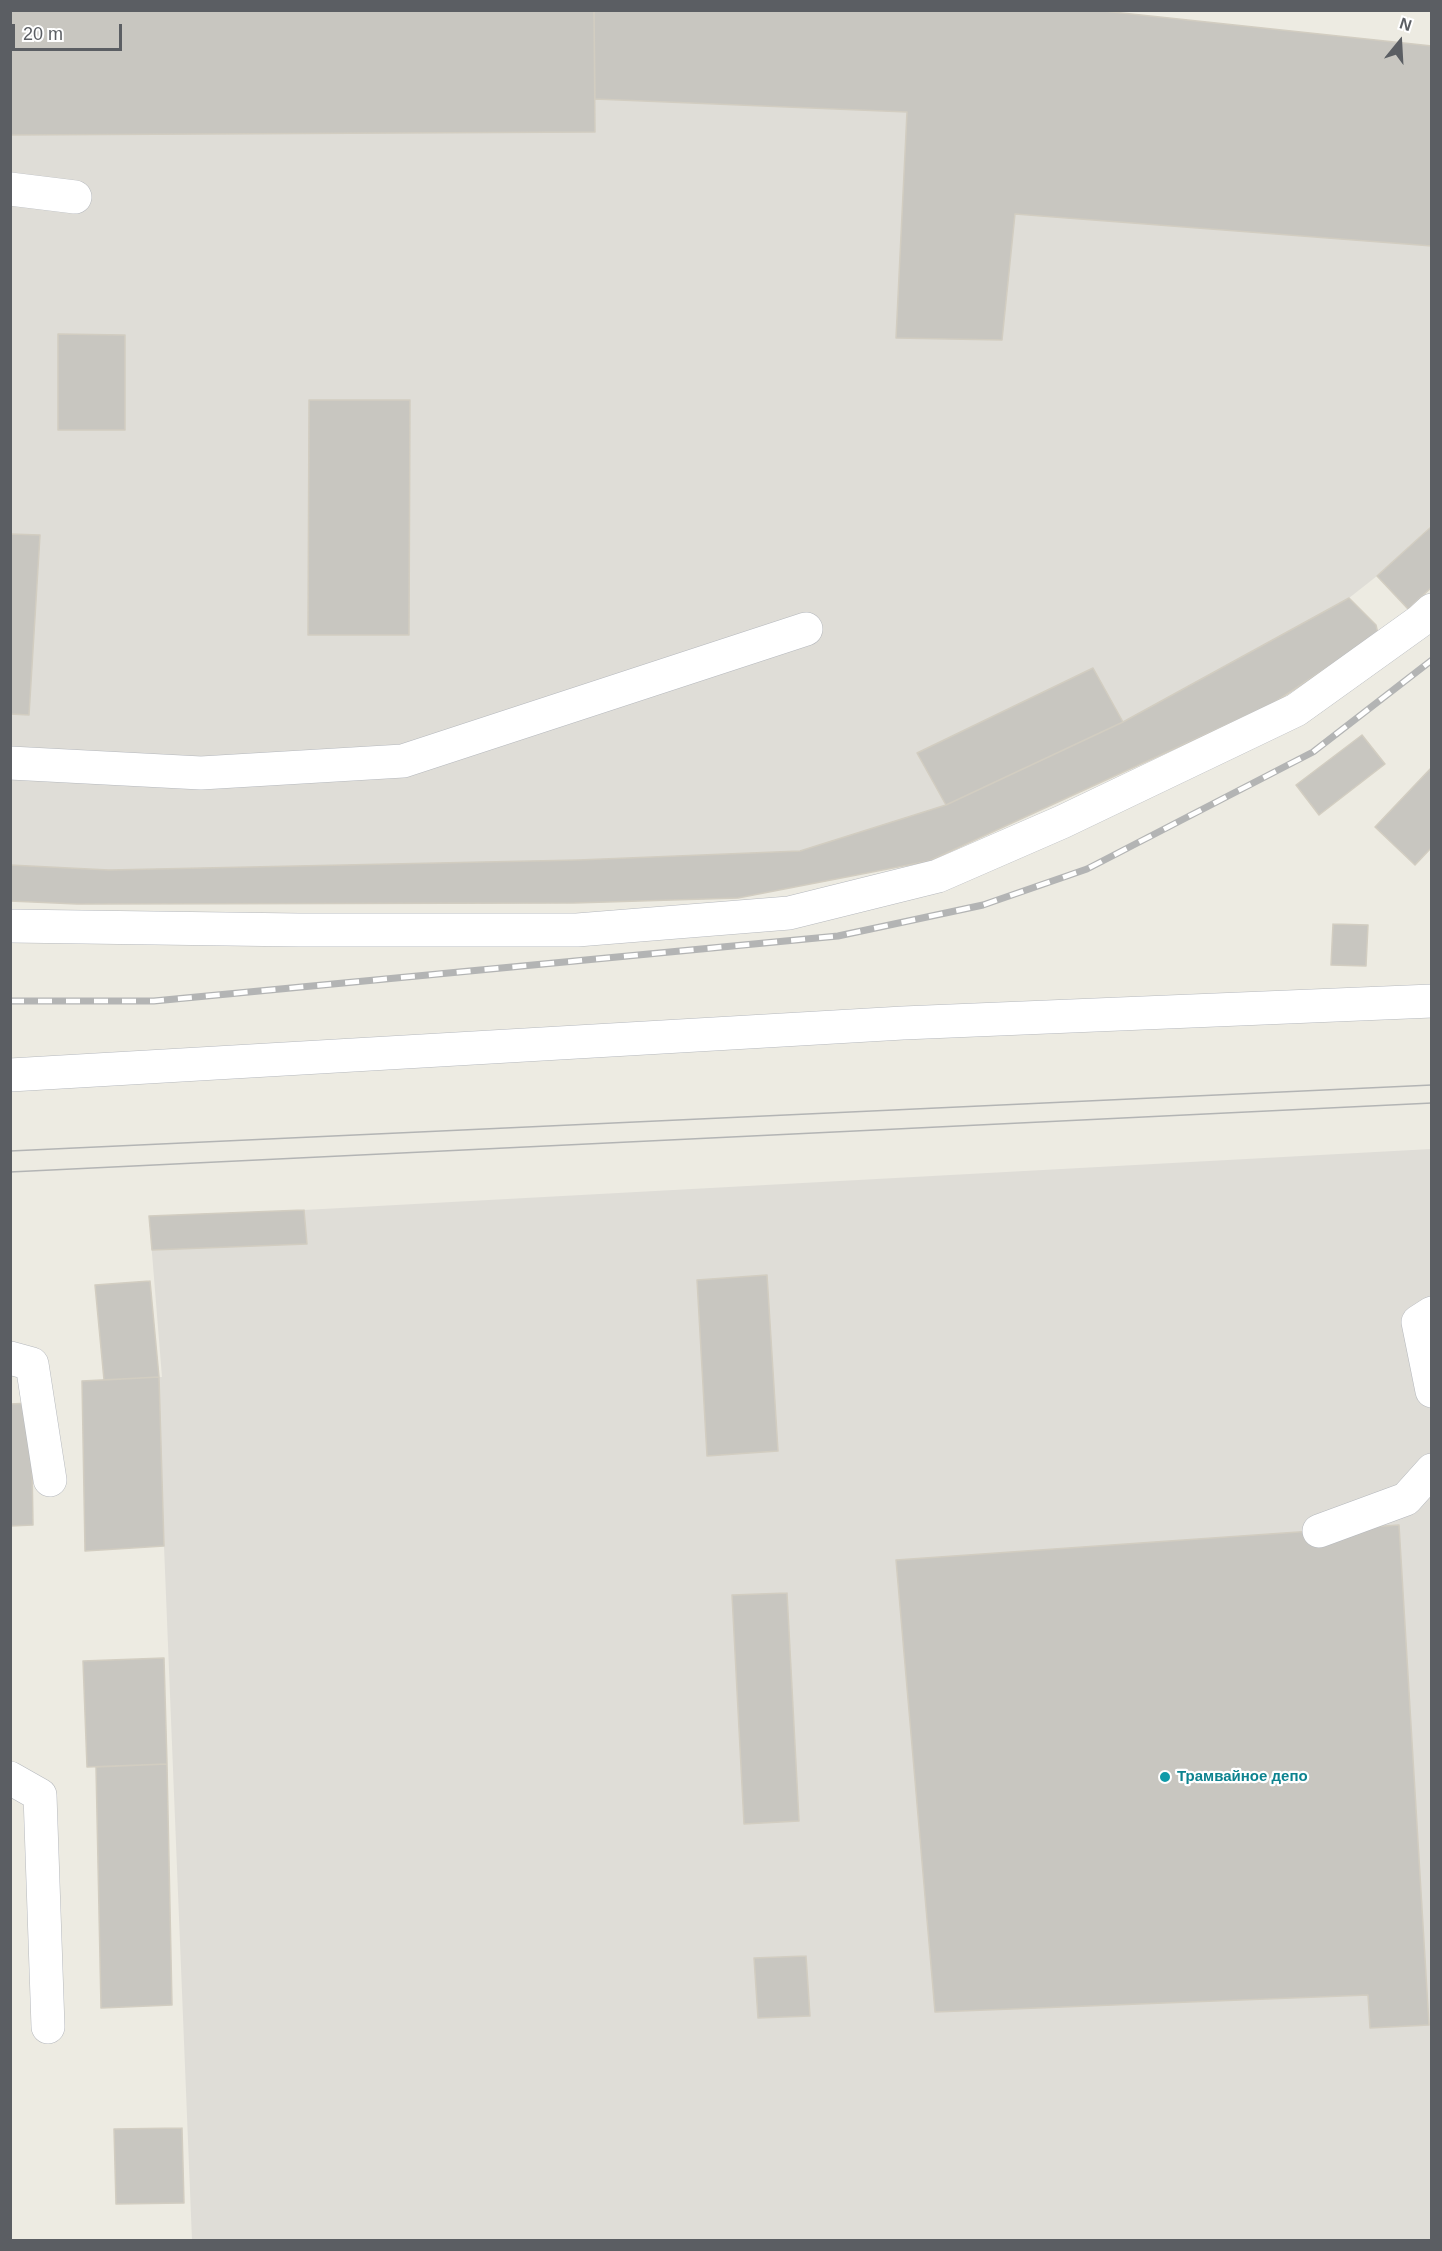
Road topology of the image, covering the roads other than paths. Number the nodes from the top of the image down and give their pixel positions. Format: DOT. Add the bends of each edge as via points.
graph roads {
  1 [pos="10,189"];
  2 [pos="75,197"];
  3 [pos="1431,610"];
  4 [pos="806,628"];
  5 [pos="10,763"];
  6 [pos="10,926"];
  7 [pos="1431,1001"];
  8 [pos="10,1075"];
  9 [pos="1431,1313"];
  10 [pos="10,1358"];
  11 [pos="1431,1390"];
  12 [pos="1431,1470"];
  13 [pos="50,1480"];
  14 [pos="1319,1530"];
  15 [pos="10,1778"];
  16 [pos="48,2027"];
  1 -- 2 [label="lane"];
  3 -- 6 [label="lane" via="1296,710 1062,822 938,876 789,913 577,930"];
  4 -- 5 [label="lane" via="403,762 201,773"];
  7 -- 8 [label="lane" via="903,1023"];
  9 -- 11 [label="lane" via="1418,1322"];
  10 -- 13 [label="lane" via="32,1364"];
  12 -- 14 [label="lane" via="1406,1499"];
  15 -- 16 [label="lane" via="40,1795"];
}
